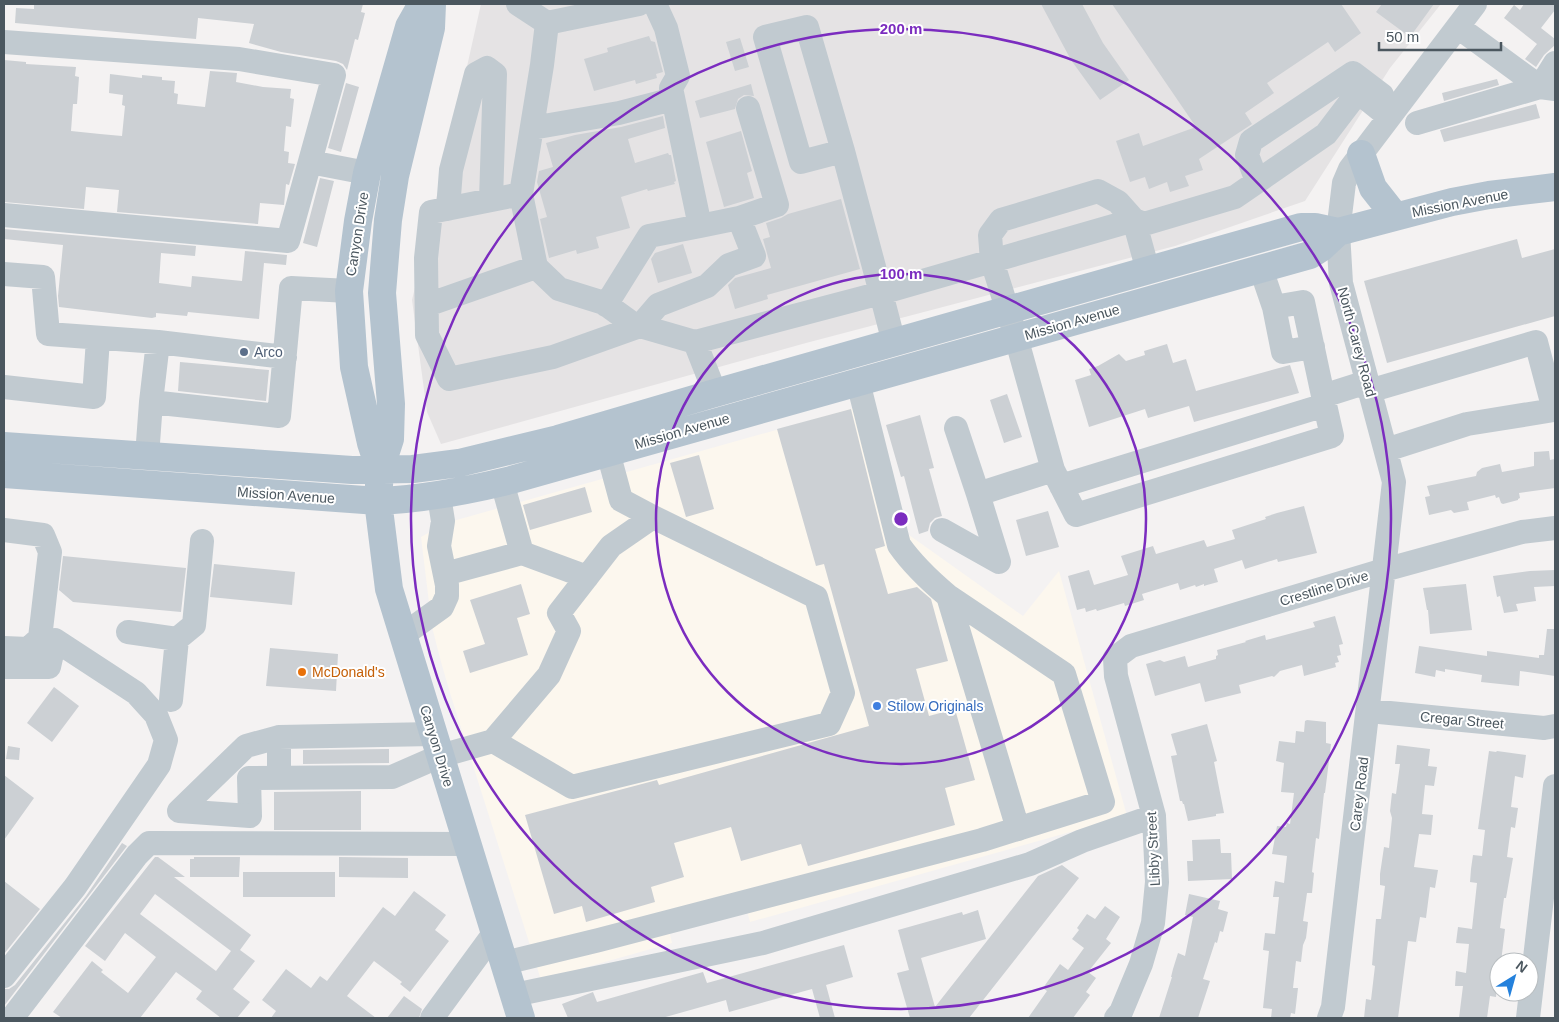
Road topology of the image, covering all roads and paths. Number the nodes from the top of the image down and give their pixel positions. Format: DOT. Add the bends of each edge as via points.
graph roads {
  1 [pos="422,4"];
  2 [pos="432,4"];
  3 [pos="518,4"];
  4 [pos="639,4"];
  5 [pos="654,4"];
  6 [pos="1475,4"];
  7 [pos="547,23"];
  8 [pos="1458,27"];
  9 [pos="4,42"];
  10 [pos="1555,63"];
  11 [pos="1352,84"];
  12 [pos="1548,88"];
  13 [pos="673,99"];
  14 [pos="748,108"];
  15 [pos="1394,111"];
  16 [pos="1417,123"];
  17 [pos="532,128"];
  18 [pos="843,151"];
  19 [pos="1361,154"];
  20 [pos="310,162"];
  21 [pos="368,173"];
  22 [pos="1257,181"];
  23 [pos="1555,187"];
  24 [pos="521,194"];
  25 [pos="491,200"];
  26 [pos="448,209"];
  27 [pos="4,215"];
  28 [pos="1395,216"];
  29 [pos="739,218"];
  30 [pos="1134,220"];
  31 [pos="700,226"];
  32 [pos="1338,232"];
  33 [pos="992,261"];
  34 [pos="536,267"];
  35 [pos="1261,268"];
  36 [pos="1148,271"];
  37 [pos="4,274"];
  38 [pos="349,291"];
  39 [pos="881,293"];
  40 [pos="427,304"];
  41 [pos="606,305"];
  42 [pos="1007,311"];
  43 [pos="640,326"];
  44 [pos="1016,337"];
  45 [pos="98,339"];
  46 [pos="158,342"];
  47 [pos="695,342"];
  48 [pos="894,343"];
  49 [pos="285,357"];
  50 [pos="858,382"];
  51 [pos="1368,386"];
  52 [pos="4,387"];
  53 [pos="715,393"];
  54 [pos="1324,400"];
  55 [pos="151,402"];
  56 [pos="1554,410"];
  57 [pos="956,428"];
  58 [pos="4,446"];
  59 [pos="1386,450"];
  60 [pos="608,452"];
  61 [pos="104,453"];
  62 [pos="4,456"];
  63 [pos="147,456"];
  64 [pos="380,470"];
  65 [pos="4,474"];
  66 [pos="1057,478"];
  67 [pos="502,482"];
  68 [pos="978,494"];
  69 [pos="439,496"];
  70 [pos="378,500"];
  71 [pos="653,517"];
  72 [pos="1555,528"];
  73 [pos="4,530"];
  74 [pos="942,530"];
  75 [pos="202,541"];
  76 [pos="522,553"];
  77 [pos="1384,570"];
  78 [pos="445,574"];
  79 [pos="587,578"];
  80 [pos="948,596"];
  81 [pos="128,632"];
  82 [pos="403,635"];
  83 [pos="177,639"];
  84 [pos="7,667"];
  85 [pos="1116,676"];
  86 [pos="171,700"];
  87 [pos="1369,712"];
  88 [pos="1555,726"];
  89 [pos="279,737"];
  90 [pos="493,741"];
  91 [pos="436,745"];
  92 [pos="217,774"];
  93 [pos="249,778"];
  94 [pos="278,778"];
  95 [pos="1555,786"];
  96 [pos="1154,816"];
  97 [pos="1018,829"];
  98 [pos="466,844"];
  99 [pos="495,932"];
  100 [pos="504,963"];
  101 [pos="4,976"];
  102 [pos="517,1007"];
  103 [pos="12,1018"];
  104 [pos="432,1018"];
  105 [pos="1116,1018"];
  106 [pos="1329,1018"];
  107 [pos="1528,1018"];
  1 -- 21 [label="main road, Canyon Drive" via="409,27"];
  2 -- 64 [label="main road, Canyon Drive" via="431,28 395,176 388,220 382,293 391,404 390,439"];
  3 -- 7 [label="street"];
  4 -- 7 [label="street"];
  5 -- 13 [label="street" via="666,28 678,76 671,88"];
  6 -- 8 [label="street, North Carey Road"];
  7 -- 17 [label="street"];
  8 -- 12 [label="street"];
  8 -- 15 [label="street, North Carey Road"];
  9 -- 20 [label="street" via="239,58 334,75"];
  10 -- 12 [label="street"];
  11 -- 15 [label="street"];
  11 -- 22 [label="street" via="1326,134"];
  11 -- 22 [label="street" via="1251,141 1246,155"];
  12 -- 16 [label="street"];
  13 -- 17 [label="street" via="619,113"];
  13 -- 31 [label="street"];
  14 -- 29 [label="street" via="777,205"];
  15 -- 19 [label="street, North Carey Road"];
  17 -- 24 [label="street"];
  18 -- 18 [label="street" via="807,27 765,36 801,162"];
  18 -- 39 [label="street"];
  19 -- 28 [label="main road" via="1372,188"];
  19 -- 32 [label="street, North Carey Road" via="1344,183"];
  20 -- 21 [label="street"];
  20 -- 27 [label="street" via="288,241"];
  21 -- 38 [label="main road, Canyon Drive"];
  22 -- 30 [label="street" via="1235,197 1144,224"];
  23 -- 28 [label="main road, Mission Avenue" via="1489,195"];
  24 -- 25 [label="street"];
  24 -- 34 [label="street"];
  25 -- 26 [label="street"];
  25 -- 26 [label="street" via="495,74 487,68 476,74 451,170"];
  26 -- 40 [label="street" via="431,212 426,258"];
  28 -- 32 [label="main road, Mission Avenue"];
  29 -- 31 [label="street"];
  29 -- 43 [label="street" via="754,256 729,265 707,286 658,305"];
  30 -- 33 [label="street"];
  30 -- 33 [label="street" via="1118,202 1098,191 1001,220 990,235"];
  30 -- 36 [label="street"];
  31 -- 41 [label="street" via="649,236"];
  32 -- 35 [label="main road, Mission Avenue" via="1310,255"];
  32 -- 36 [label="main road, Mission Avenue" via="1301,227"];
  32 -- 51 [label="street, North Carey Road" via="1341,283"];
  33 -- 39 [label="street"];
  33 -- 42 [label="street"];
  34 -- 40 [label="street"];
  34 -- 41 [label="street" via="560,289"];
  35 -- 44 [label="main road, Mission Avenue"];
  35 -- 54 [label="street" via="1284,352 1313,347"];
  36 -- 42 [label="main road, Mission Avenue"];
  37 -- 45 [label="street" via="43,277 48,334"];
  38 -- 49 [label="street" via="291,288"];
  38 -- 64 [label="main road, Canyon Drive" via="354,367"];
  39 -- 47 [label="street"];
  39 -- 48 [label="street"];
  40 -- 43 [label="street" via="427,335 449,379 553,357"];
  41 -- 43 [label="street"];
  42 -- 44 [label="street"];
  42 -- 48 [label="main road, Mission Avenue"];
  43 -- 47 [label="street"];
  44 -- 50 [label="main road, Mission Avenue"];
  44 -- 66 [label="street"];
  45 -- 46 [label="street"];
  45 -- 52 [label="street" via="94,397"];
  46 -- 49 [label="street"];
  46 -- 55 [label="street"];
  47 -- 53 [label="street"];
  48 -- 53 [label="main road, Mission Avenue"];
  49 -- 55 [label="street" via="279,416"];
  50 -- 60 [label="main road, Mission Avenue"];
  50 -- 80 [label="street" via="899,545 915,567"];
  51 -- 54 [label="street"];
  51 -- 56 [label="street" via="1536,342"];
  51 -- 59 [label="street, North Carey Road"];
  53 -- 64 [label="main road, Mission Avenue" via="505,453 435,466"];
  54 -- 66 [label="street"];
  54 -- 66 [label="street" via="1332,436 1076,515"];
  55 -- 63 [label="street"];
  56 -- 59 [label="street" via="1467,424"];
  57 -- 68 [label="street"];
  58 -- 61 [label="main road, Mission Avenue"];
  59 -- 77 [label="street, North Carey Road" via="1394,482"];
  60 -- 67 [label="main road, Mission Avenue"];
  60 -- 71 [label="street" via="622,500"];
  61 -- 62 [label="main road" via="93,460"];
  61 -- 63 [label="main road, Mission Avenue"];
  63 -- 64 [label="main road, Mission Avenue"];
  64 -- 70 [label="main road, Canyon Drive"];
  65 -- 70 [label="main road, Mission Avenue"];
  66 -- 68 [label="street"];
  67 -- 69 [label="main road, Mission Avenue"];
  67 -- 76 [label="street"];
  68 -- 74 [label="street" via="999,562"];
  69 -- 70 [label="main road, Mission Avenue"];
  69 -- 78 [label="street" via="443,521 439,546"];
  70 -- 82 [label="main road, Canyon Drive" via="389,589"];
  71 -- 79 [label="street" via="611,546"];
  71 -- 90 [label="street" via="816,597 843,693 829,724 572,787"];
  72 -- 77 [label="street, Crestline Drive" via="1522,532"];
  73 -- 84 [label="street" via="43,535 50,552 40,638"];
  75 -- 83 [label="street" via="194,625"];
  76 -- 78 [label="street"];
  76 -- 79 [label="street"];
  77 -- 85 [label="street, Crestline Drive" via="1131,646 1115,658"];
  77 -- 87 [label="street, Carey Road"];
  78 -- 82 [label="street" via="448,596 442,607"];
  79 -- 90 [label="street" via="559,613 569,631 549,675"];
  80 -- 97 [label="street"];
  80 -- 97 [label="street" via="1064,674 1103,802"];
  81 -- 83 [label="street"];
  82 -- 91 [label="main road, Canyon Drive"];
  83 -- 86 [label="street"];
  84 -- 101 [label="street" via="49,667 55,640 136,693 156,715 166,740 159,765 75,887"];
  85 -- 96 [label="street, Libby Street"];
  87 -- 88 [label="street, Cregar Street" via="1544,728"];
  87 -- 106 [label="street, Carey Road" via="1334,1007"];
  89 -- 91 [label="street"];
  89 -- 92 [label="street" via="246,746"];
  89 -- 94 [label="street"];
  90 -- 91 [label="street"];
  91 -- 94 [label="street" via="392,777"];
  91 -- 98 [label="main road, Canyon Drive"];
  92 -- 93 [label="street"];
  92 -- 93 [label="street" via="179,811 250,816"];
  93 -- 94 [label="street"];
  95 -- 107 [label="street"];
  96 -- 102 [label="street" via="1082,841 1030,864 763,943"];
  96 -- 105 [label="street, Libby Street" via="1157,882 1153,923 1142,964"];
  97 -- 100 [label="street"];
  98 -- 99 [label="main road, Canyon Drive"];
  98 -- 103 [label="street" via="149,843"];
  99 -- 100 [label="main road, Canyon Drive"];
  99 -- 104 [label="street"];
  100 -- 102 [label="main road, Canyon Drive"];
}
